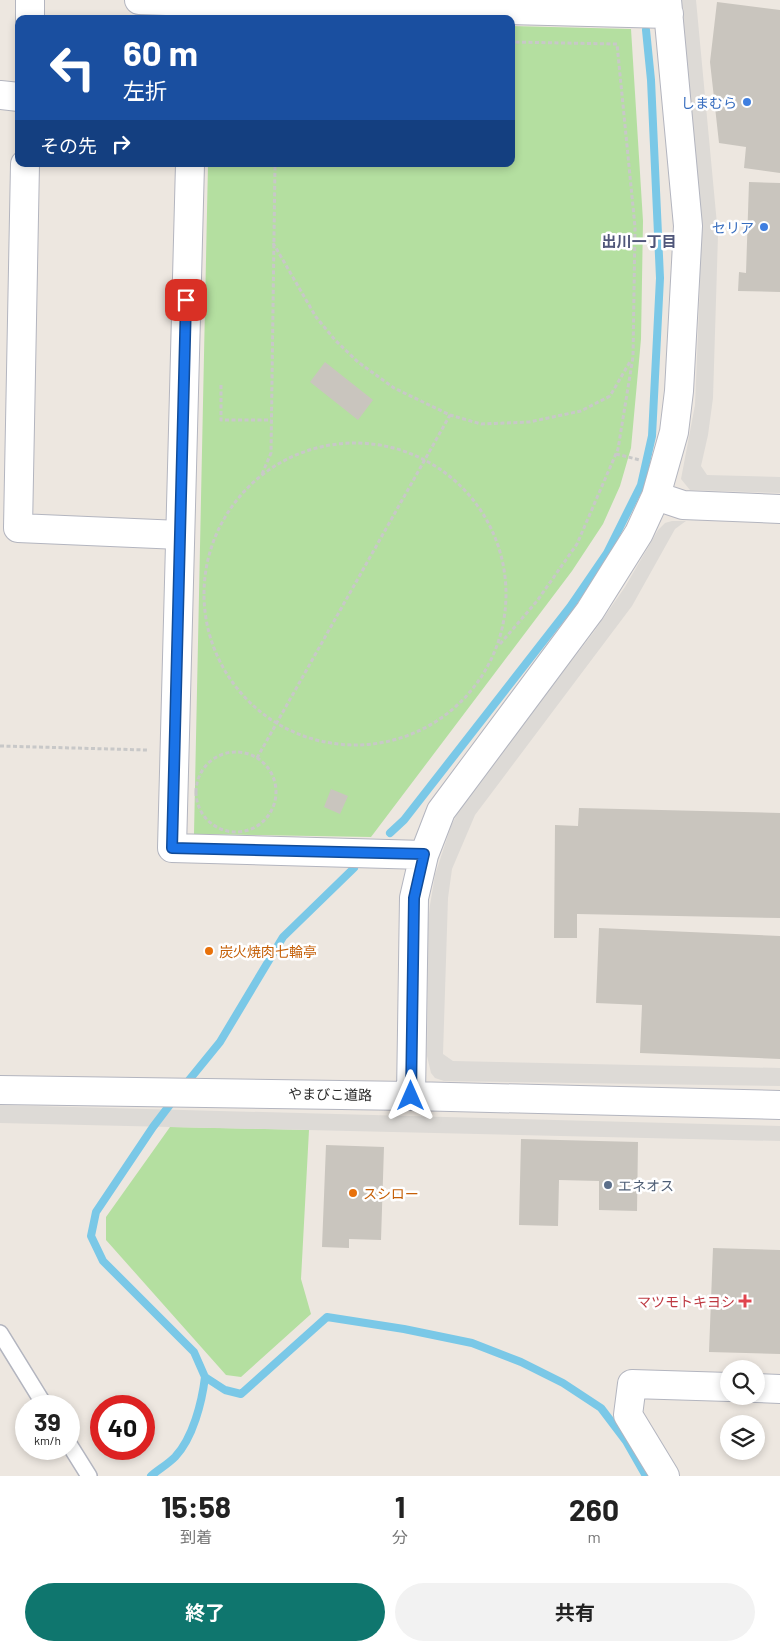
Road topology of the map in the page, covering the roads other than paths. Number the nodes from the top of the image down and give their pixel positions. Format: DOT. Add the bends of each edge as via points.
graph roads {
  1 [pos="30,0"];
  2 [pos="139,0"];
  3 [pos="668,7"];
  4 [pos="194,10"];
  5 [pos="30,15"];
  6 [pos="0,95"];
  7 [pos="15,97"];
  8 [pos="25,167"];
  9 [pos="190,167"];
  10 [pos="656,496"];
  11 [pos="780,508"];
  12 [pos="180,535"];
  13 [pos="424,854"];
  14 [pos="0,1090"];
  15 [pos="411,1096"];
  16 [pos="780,1105"];
  17 [pos="0,1333"];
  18 [pos="720,1387"];
  19 [pos="765,1388"];
  20 [pos="780,1389"];
  21 [pos="38,1395"];
  22 [pos="79,1460"];
  23 [pos="89,1476"];
  24 [pos="664,1476"];
  1 -- 5 [label="street"];
  2 -- 4 [label="street"];
  3 -- 4 [label="street"];
  3 -- 10 [label="street" via="688,226 679,391 674,432"];
  6 -- 7 [label="street"];
  8 -- 12 [label="street" via="18,528"];
  9 -- 12 [label="street"];
  10 -- 11 [label="street" via="683,505"];
  10 -- 13 [label="street" via="639,533 590,611 441,811"];
  12 -- 13 [label="street" via="172,848"];
  13 -- 15 [label="street" via="414,898"];
  14 -- 15 [label="street, やまびこ道路"];
  15 -- 16 [label="street, やまびこ道路"];
  17 -- 21 [label="lane"];
  18 -- 24 [label="street" via="632,1384 628,1415"];
  19 -- 20 [label="street"];
  22 -- 23 [label="lane"];
}
